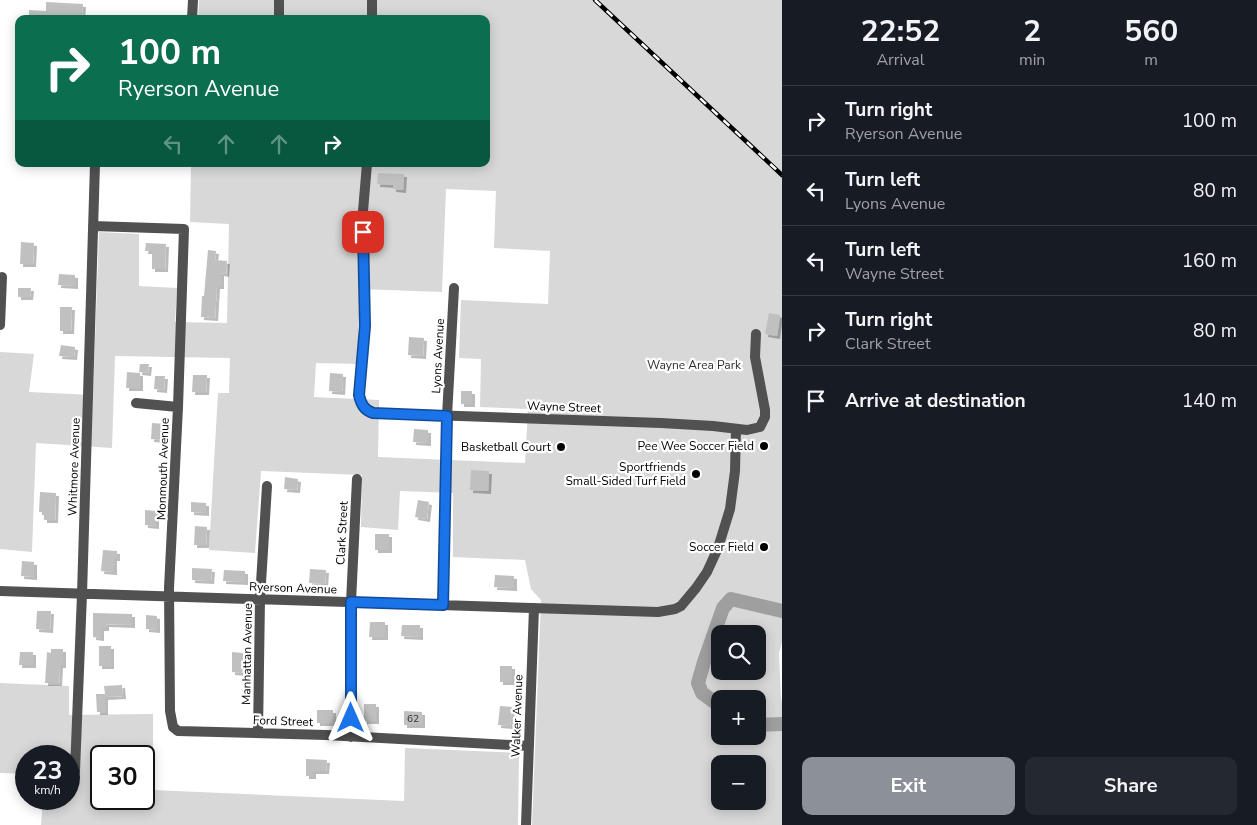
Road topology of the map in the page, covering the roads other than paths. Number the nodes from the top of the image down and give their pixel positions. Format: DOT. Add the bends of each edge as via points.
graph roads {
  1 [pos="193,0"];
  2 [pos="279,0"];
  3 [pos="372,0"];
  4 [pos="192,15"];
  5 [pos="279,15"];
  6 [pos="372,15"];
  7 [pos="95,167"];
  8 [pos="368,167"];
  9 [pos="93,226"];
  10 [pos="2,276"];
  11 [pos="454,288"];
  12 [pos="0,325"];
  13 [pos="756,334"];
  14 [pos="136,403"];
  15 [pos="178,407"];
  16 [pos="447,416"];
  17 [pos="736,429"];
  18 [pos="357,479"];
  19 [pos="267,486"];
  20 [pos="0,591"];
  21 [pos="82,594"];
  22 [pos="169,597"];
  23 [pos="260,599"];
  24 [pos="351,602"];
  25 [pos="443,605"];
  26 [pos="534,608"];
  27 [pos="170,711"];
  28 [pos="258,733"];
  29 [pos="351,737"];
  30 [pos="76,745"];
  31 [pos="528,746"];
  32 [pos="526,825"];
  1 -- 4 [label="street"];
  2 -- 5 [label="street"];
  3 -- 6 [label="street"];
  7 -- 9 [label="street, Whitmore Avenue"];
  8 -- 16 [label="street, Wayne Street" via="363,238 365,326 361,402 373,413"];
  9 -- 15 [label="street, Monmouth Avenue" via="184,228"];
  9 -- 21 [label="street, Whitmore Avenue"];
  10 -- 12 [label="street"];
  11 -- 16 [label="street, Lyons Avenue"];
  13 -- 17 [label="street, Wayne Street" via="755,357 765,417 760,427"];
  14 -- 15 [label="street"];
  15 -- 22 [label="street, Monmouth Avenue"];
  16 -- 17 [label="street, Wayne Street"];
  16 -- 25 [label="street, Lyons Avenue"];
  17 -- 26 [label="street, Ryerson Avenue" via="733,492 718,548 707,572 681,606 658,612"];
  18 -- 24 [label="street, Clark Street"];
  19 -- 23 [label="street, Manhattan Avenue"];
  20 -- 21 [label="street, Ryerson Avenue"];
  21 -- 22 [label="street, Ryerson Avenue"];
  21 -- 30 [label="street, Whitmore Avenue"];
  22 -- 23 [label="street, Ryerson Avenue"];
  22 -- 27 [label="street, Monmouth Avenue"];
  23 -- 24 [label="street, Ryerson Avenue"];
  23 -- 28 [label="street, Manhattan Avenue"];
  24 -- 25 [label="street, Ryerson Avenue"];
  24 -- 29 [label="street, Clark Street"];
  25 -- 26 [label="street, Ryerson Avenue"];
  26 -- 31 [label="street, Walker Avenue"];
  27 -- 28 [label="street, Ford Street" via="173,727 178,731"];
  28 -- 29 [label="street, Ford Street"];
  29 -- 31 [label="street, Ford Street"];
  31 -- 32 [label="street, Walker Avenue"];
}
